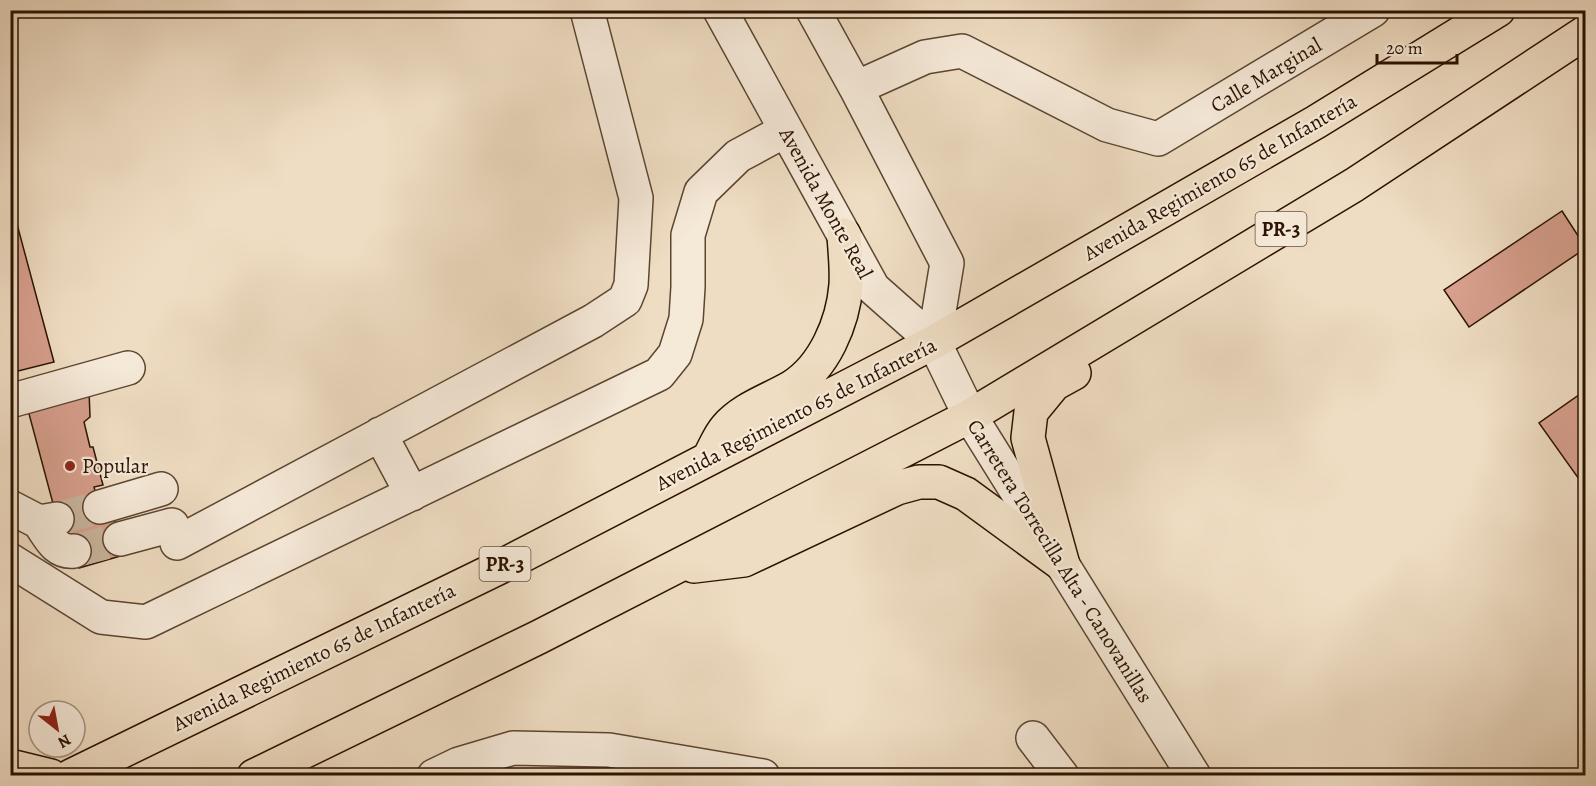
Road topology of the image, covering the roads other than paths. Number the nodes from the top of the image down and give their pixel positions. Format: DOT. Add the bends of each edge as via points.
graph roads {
  1 [pos="587,10"];
  2 [pos="720,10"];
  3 [pos="813,10"];
  4 [pos="1373,10"];
  5 [pos="1498,10"];
  6 [pos="1586,32"];
  7 [pos="856,88"];
  8 [pos="786,130"];
  9 [pos="844,235"];
  10 [pos="1217,267"];
  11 [pos="934,342"];
  12 [pos="128,368"];
  13 [pos="10,400"];
  14 [pos="970,416"];
  15 [pos="380,434"];
  16 [pos="708,459"];
  17 [pos="161,489"];
  18 [pos="412,494"];
  19 [pos="10,507"];
  20 [pos="100,507"];
  21 [pos="120,539"];
  22 [pos="74,551"];
  23 [pos="10,560"];
  24 [pos="1063,565"];
  25 [pos="674,568"];
  26 [pos="1034,738"];
  27 [pos="10,766"];
  28 [pos="51,776"];
  29 [pos="71,776"];
  30 [pos="254,776"];
  31 [pos="434,776"];
  32 [pos="763,776"];
  33 [pos="1062,776"];
  34 [pos="1194,776"];
  1 -- 15 [label="street" via="636,198 632,285 625,300 593,321"];
  2 -- 8 [label="street, Avenida Monte Real"];
  3 -- 7 [label="street"];
  4 -- 7 [label="street, Calle Marginal" via="1158,139 1107,125 962,51 925,57"];
  5 -- 11 [label="main road, Avenida Regimiento 65 de Infantería / PR-3" via="1316,122"];
  6 -- 10 [label="main road, PR-3" via="1353,185"];
  7 -- 11 [label="street" via="946,263"];
  8 -- 9 [label="street, Avenida Monte Real"];
  8 -- 18 [label="street" via="738,156 701,192 688,235 686,319 675,354 659,374"];
  9 -- 11 [label="street, Avenida Monte Real" via="873,288"];
  9 -- 16 [label="main road" via="847,267 843,306 815,368 794,386 741,414 724,429"];
  10 -- 14 [label="main road, PR-3"];
  10 -- 24 [label="main road" via="1155,328 1054,384 1031,411 1028,438"];
  11 -- 14 [label="street, Carretera Torrecilla Alta - Canovanillas"];
  11 -- 16 [label="main road, Avenida Regimiento 65 de Infantería / PR-3"];
  12 -- 13 [label="street"];
  14 -- 24 [label="street, Carretera Torrecilla Alta - Canovanillas"];
  14 -- 25 [label="main road, PR-3"];
  15 -- 18 [label="street"];
  15 -- 21 [label="street" via="174,534"];
  16 -- 29 [label="main road, Avenida Regimiento 65 de Infantería / PR-3" via="500,567"];
  17 -- 20 [label="street"];
  18 -- 23 [label="street" via="146,622 101,617"];
  19 -- 22 [label="street" via="48,520 55,545 65,552"];
  24 -- 25 [label="main road" via="966,494 939,482 920,482 897,488 744,560"];
  24 -- 34 [label="street, Carretera Torrecilla Alta - Canovanillas"];
  25 -- 30 [label="main road, PR-3"];
  26 -- 33 [label="street"];
  27 -- 28 [label="main road"];
  31 -- 32 [label="street" via="513,748 609,750"];
}
